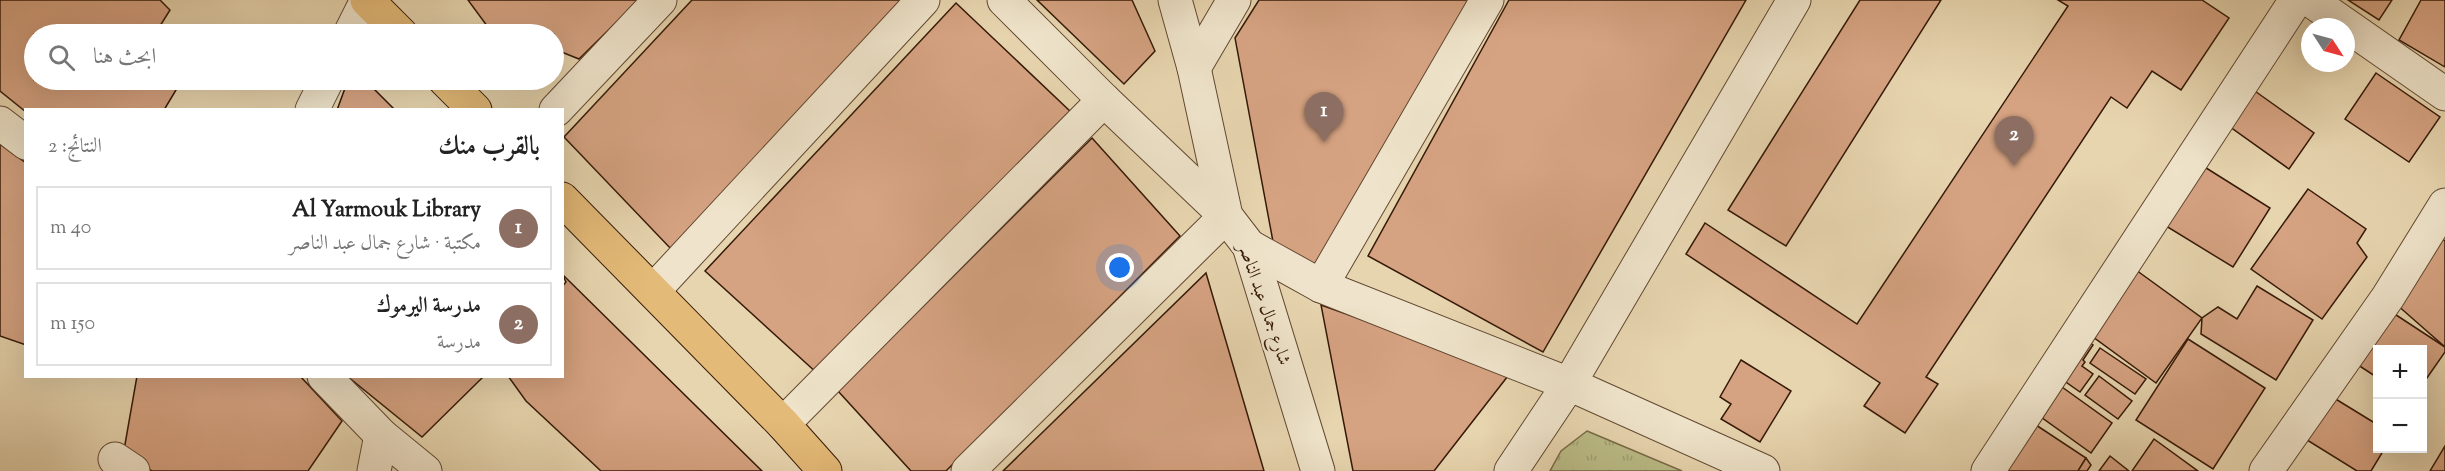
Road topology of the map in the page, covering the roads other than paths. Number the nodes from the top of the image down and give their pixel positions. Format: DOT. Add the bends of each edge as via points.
graph roads {
  1 [pos="367,0"];
  2 [pos="660,0"];
  3 [pos="923,0"];
  4 [pos="1004,0"];
  5 [pos="1175,0"];
  6 [pos="1234,0"];
  7 [pos="1487,0"];
  8 [pos="1794,0"];
  9 [pos="2296,0"];
  10 [pos="2310,0"];
  11 [pos="355,24"];
  12 [pos="391,24"];
  13 [pos="1194,68"];
  14 [pos="322,90"];
  15 [pos="455,90"];
  16 [pos="2445,94"];
  17 [pos="1104,100"];
  18 [pos="313,108"];
  19 [pos="473,108"];
  20 [pos="558,108"];
  21 [pos="0,123"];
  22 [pos="24,141"];
  23 [pos="564,201"];
  24 [pos="2445,205"];
  25 [pos="1226,216"];
  26 [pos="1249,246"];
  27 [pos="1321,286"];
  28 [pos="653,291"];
  29 [pos="326,378"];
  30 [pos="1569,384"];
  31 [pos="783,424"];
  32 [pos="381,435"];
  33 [pos="374,471"];
  34 [pos="425,471"];
  35 [pos="825,471"];
  36 [pos="968,471"];
  37 [pos="1318,471"];
  38 [pos="1511,471"];
  39 [pos="1763,471"];
  40 [pos="1988,471"];
  41 [pos="2266,471"];
  1 -- 11 [label="street"];
  1 -- 12 [label="main road"];
  2 -- 20 [label="street"];
  3 -- 28 [label="street"];
  4 -- 17 [label="street"];
  5 -- 13 [label="street, شارع جمال عبد الناصر"];
  6 -- 13 [label="street"];
  7 -- 27 [label="street"];
  8 -- 30 [label="street"];
  9 -- 40 [label="street"];
  10 -- 16 [label="street"];
  13 -- 25 [label="street, شارع جمال عبد الناصر"];
  14 -- 18 [label="street"];
  15 -- 19 [label="main road"];
  17 -- 25 [label="street"];
  17 -- 31 [label="street"];
  21 -- 22 [label="street"];
  23 -- 28 [label="main road"];
  24 -- 41 [label="street" via="2388,297"];
  25 -- 26 [label="street, شارع جمال عبد الناصر"];
  25 -- 36 [label="street"];
  26 -- 27 [label="street"];
  26 -- 37 [label="street, شارع جمال عبد الناصر"];
  27 -- 30 [label="street"];
  28 -- 31 [label="main road"];
  29 -- 32 [label="street"];
  30 -- 38 [label="street"];
  30 -- 39 [label="street"];
  31 -- 35 [label="main road"];
  32 -- 33 [label="street"];
  32 -- 34 [label="street"];
}
